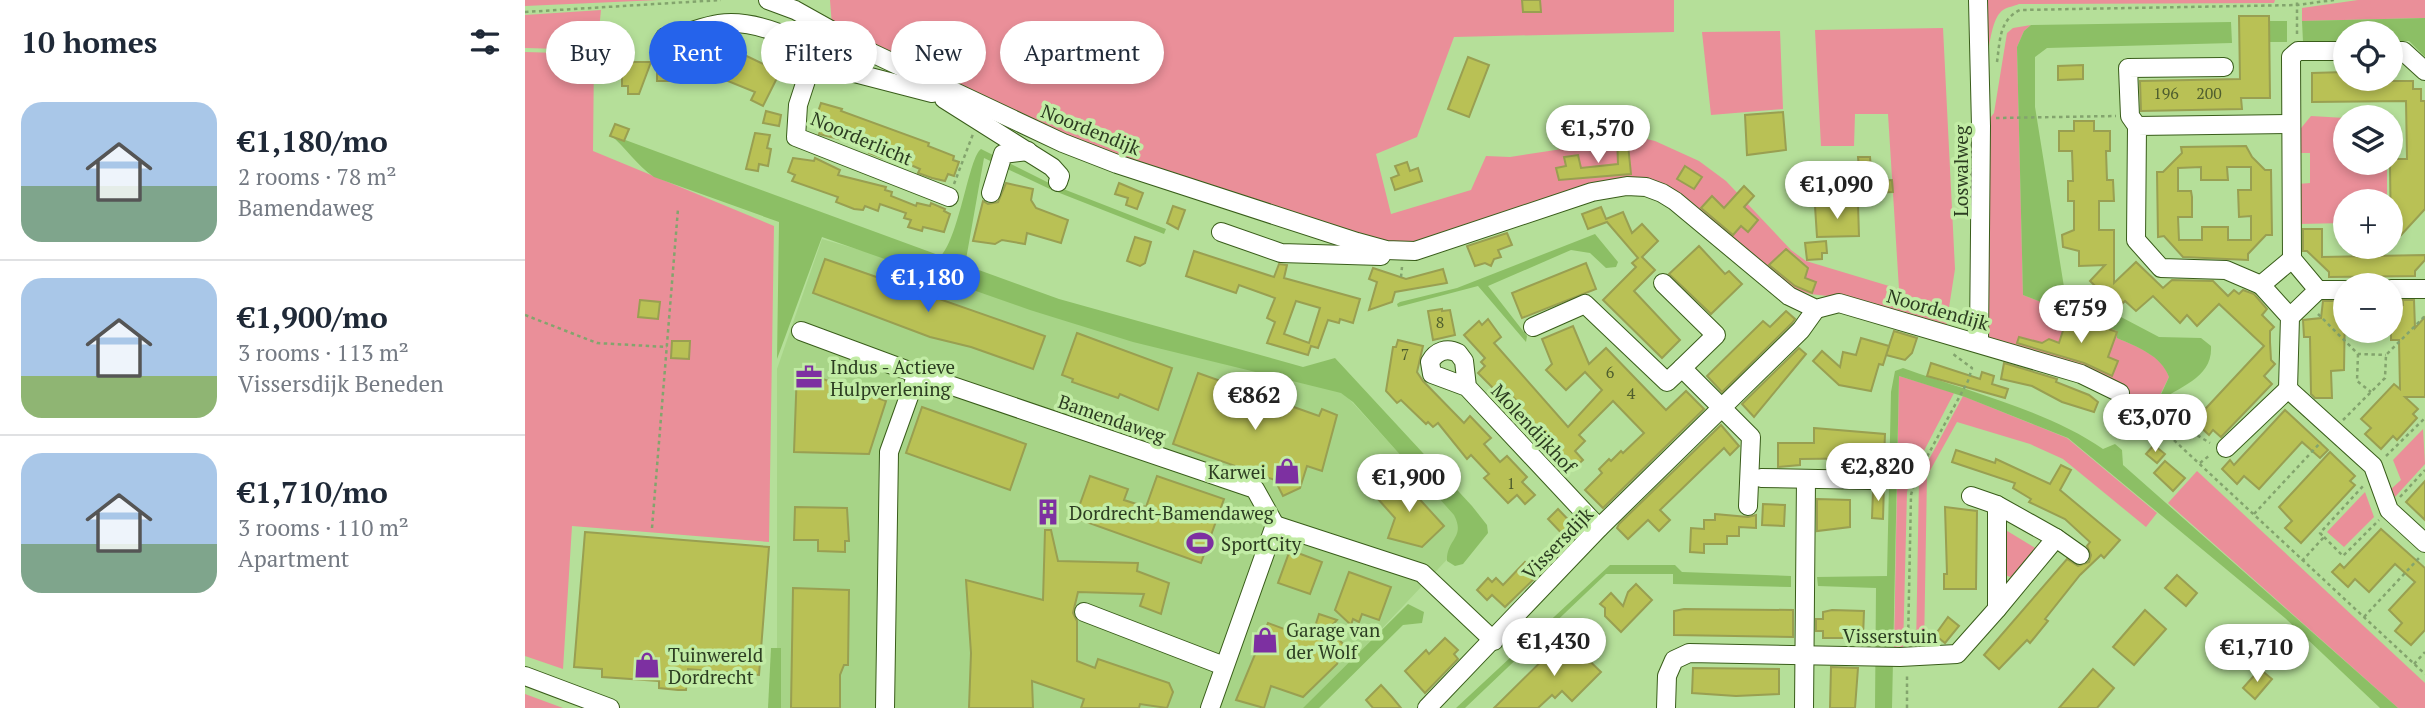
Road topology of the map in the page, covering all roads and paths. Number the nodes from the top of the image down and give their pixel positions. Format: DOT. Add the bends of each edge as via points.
graph roads {
  1 [pos="721,0"];
  2 [pos="768,0"];
  3 [pos="1978,0"];
  4 [pos="2334,0"];
  5 [pos="2297,2"];
  6 [pos="525,12"];
  7 [pos="787,21"];
  8 [pos="2298,51"];
  9 [pos="2333,51"];
  10 [pos="2403,51"];
  11 [pos="877,63"];
  12 [pos="2224,67"];
  13 [pos="2425,71"];
  14 [pos="1995,73"];
  15 [pos="877,76"];
  16 [pos="805,84"];
  17 [pos="933,88"];
  18 [pos="980,119"];
  19 [pos="2133,121"];
  20 [pos="1984,122"];
  21 [pos="2290,124"];
  22 [pos="1028,151"];
  23 [pos="1058,183"];
  24 [pos="991,193"];
  25 [pos="949,197"];
  26 [pos="678,209"];
  27 [pos="1221,232"];
  28 [pos="2292,258"];
  29 [pos="1405,261"];
  30 [pos="1663,283"];
  31 [pos="2261,285"];
  32 [pos="2403,289"];
  33 [pos="2425,289"];
  34 [pos="2333,292"];
  35 [pos="2311,296"];
  36 [pos="1816,309"];
  37 [pos="525,315"];
  38 [pos="2425,316"];
  39 [pos="2290,317"];
  40 [pos="1533,327"];
  41 [pos="801,331"];
  42 [pos="1979,341"];
  43 [pos="667,347"];
  44 [pos="2358,354"];
  45 [pos="2386,355"];
  46 [pos="1682,368"];
  47 [pos="917,374"];
  48 [pos="1968,381"];
  49 [pos="1467,387"];
  50 [pos="2288,389"];
  51 [pos="2371,393"];
  52 [pos="2126,397"];
  53 [pos="1722,410"];
  54 [pos="2425,418"];
  55 [pos="2421,422"];
  56 [pos="2425,426"];
  57 [pos="2333,429"];
  58 [pos="2226,448"];
  59 [pos="2200,463"];
  60 [pos="2374,471"];
  61 [pos="1761,478"];
  62 [pos="1806,479"];
  63 [pos="1873,480"];
  64 [pos="1971,496"];
  65 [pos="1997,505"];
  66 [pos="1748,506"];
  67 [pos="2254,514"];
  68 [pos="1275,525"];
  69 [pos="652,528"];
  70 [pos="1599,528"];
  71 [pos="2056,538"];
  72 [pos="2425,543"];
  73 [pos="2425,552"];
  74 [pos="2080,555"];
  75 [pos="2302,561"];
  76 [pos="1997,609"];
  77 [pos="1084,612"];
  78 [pos="2364,617"];
  79 [pos="1494,641"];
  80 [pos="2425,652"];
  81 [pos="1804,655"];
  82 [pos="1904,657"];
  83 [pos="2414,664"];
  84 [pos="1224,666"];
  85 [pos="2425,674"];
  86 [pos="525,676"];
  87 [pos="610,708"];
  88 [pos="885,708"];
  89 [pos="1210,708"];
  90 [pos="1427,708"];
  91 [pos="1666,708"];
  92 [pos="1804,708"];
  93 [pos="1907,708"];
  1 -- 6 [label="path"];
  2 -- 7 [label="street, Noordendijk"];
  3 -- 20 [label="street, Loswalweg"];
  4 -- 5 [label="path"];
  5 -- 8 [label="path"];
  5 -- 14 [label="path" via="2020,10 2004,23"];
  8 -- 9 [label="street"];
  8 -- 21 [label="street" via="2291,57"];
  10 -- 13 [label="street"];
  11 -- 17 [label="street, Noordendijk"];
  12 -- 19 [label="street" via="2128,68"];
  15 -- 17 [label="street"];
  16 -- 25 [label="street, Noorderlicht" via="796,137"];
  17 -- 18 [label="street, Noordendijk"];
  18 -- 22 [label="street, Noordendijk"];
  18 -- 25 [label="path"];
  18 -- 29 [label="street, Noordendijk" via="1386,250"];
  19 -- 20 [label="path" via="2041,117"];
  19 -- 21 [label="street"];
  19 -- 31 [label="street" via="2136,240 2161,268 2225,270"];
  20 -- 42 [label="street, Loswalweg"];
  21 -- 28 [label="street"];
  22 -- 23 [label="street, Noordendijk" via="1060,176"];
  22 -- 24 [label="street" via="1000,161"];
  26 -- 43 [label="path"];
  27 -- 29 [label="street, Noordendijk" via="1281,253"];
  28 -- 31 [label="street"];
  28 -- 35 [label="street"];
  29 -- 36 [label="street, Noordendijk" via="1592,192 1646,187 1675,201 1789,296"];
  30 -- 46 [label="street" via="1716,335"];
  31 -- 39 [label="street"];
  32 -- 33 [label="street"];
  34 -- 35 [label="street"];
  35 -- 39 [label="street"];
  35 -- 44 [label="path"];
  36 -- 42 [label="street, Noordendijk" via="1839,303"];
  36 -- 53 [label="street, Vissersdijk"];
  37 -- 43 [label="path" via="597,343"];
  38 -- 45 [label="path"];
  39 -- 50 [label="street"];
  40 -- 46 [label="street" via="1585,304 1667,382"];
  41 -- 47 [label="street, Bamendaweg"];
  42 -- 52 [label="street, Noordendijk" via="2096,379"];
  43 -- 69 [label="path"];
  44 -- 45 [label="path"];
  44 -- 51 [label="path" via="2357,381"];
  45 -- 51 [label="path" via="2385,378"];
  46 -- 53 [label="street"];
  47 -- 68 [label="street, Bamendaweg" via="1255,489"];
  47 -- 88 [label="street" via="889,453"];
  48 -- 82 [label="path" via="1916,477 1910,512"];
  49 -- 70 [label="street, Molendijkhof"];
  50 -- 57 [label="street"];
  50 -- 58 [label="street"];
  51 -- 57 [label="path"];
  52 -- 59 [label="path"];
  52 -- 59 [label="path" via="2218,449"];
  53 -- 66 [label="street" via="1751,438"];
  53 -- 70 [label="street, Vissersdijk"];
  54 -- 55 [label="path"];
  55 -- 56 [label="path"];
  55 -- 60 [label="path"];
  57 -- 60 [label="street"];
  57 -- 67 [label="path"];
  59 -- 67 [label="path"];
  60 -- 72 [label="street" via="2389,510"];
  60 -- 75 [label="path"];
  61 -- 62 [label="street"];
  62 -- 63 [label="street"];
  62 -- 81 [label="street"];
  64 -- 65 [label="street"];
  65 -- 71 [label="street"];
  65 -- 76 [label="street"];
  67 -- 75 [label="path"];
  68 -- 79 [label="street" via="1422,573"];
  68 -- 84 [label="street"];
  70 -- 79 [label="street, Vissersdijk"];
  71 -- 74 [label="street"];
  71 -- 76 [label="street, Visserstuin"];
  73 -- 78 [label="path"];
  75 -- 78 [label="path"];
  76 -- 82 [label="street, Visserstuin" via="1957,654"];
  77 -- 84 [label="street"];
  78 -- 83 [label="path"];
  79 -- 90 [label="street, Vissersdijk"];
  80 -- 83 [label="path"];
  81 -- 82 [label="street, Visserstuin"];
  81 -- 91 [label="street, Visserstuin" via="1689,653 1674,660 1667,676"];
  81 -- 92 [label="street"];
  82 -- 93 [label="path"];
  83 -- 85 [label="path"];
  84 -- 89 [label="street"];
  86 -- 87 [label="street"];
}
